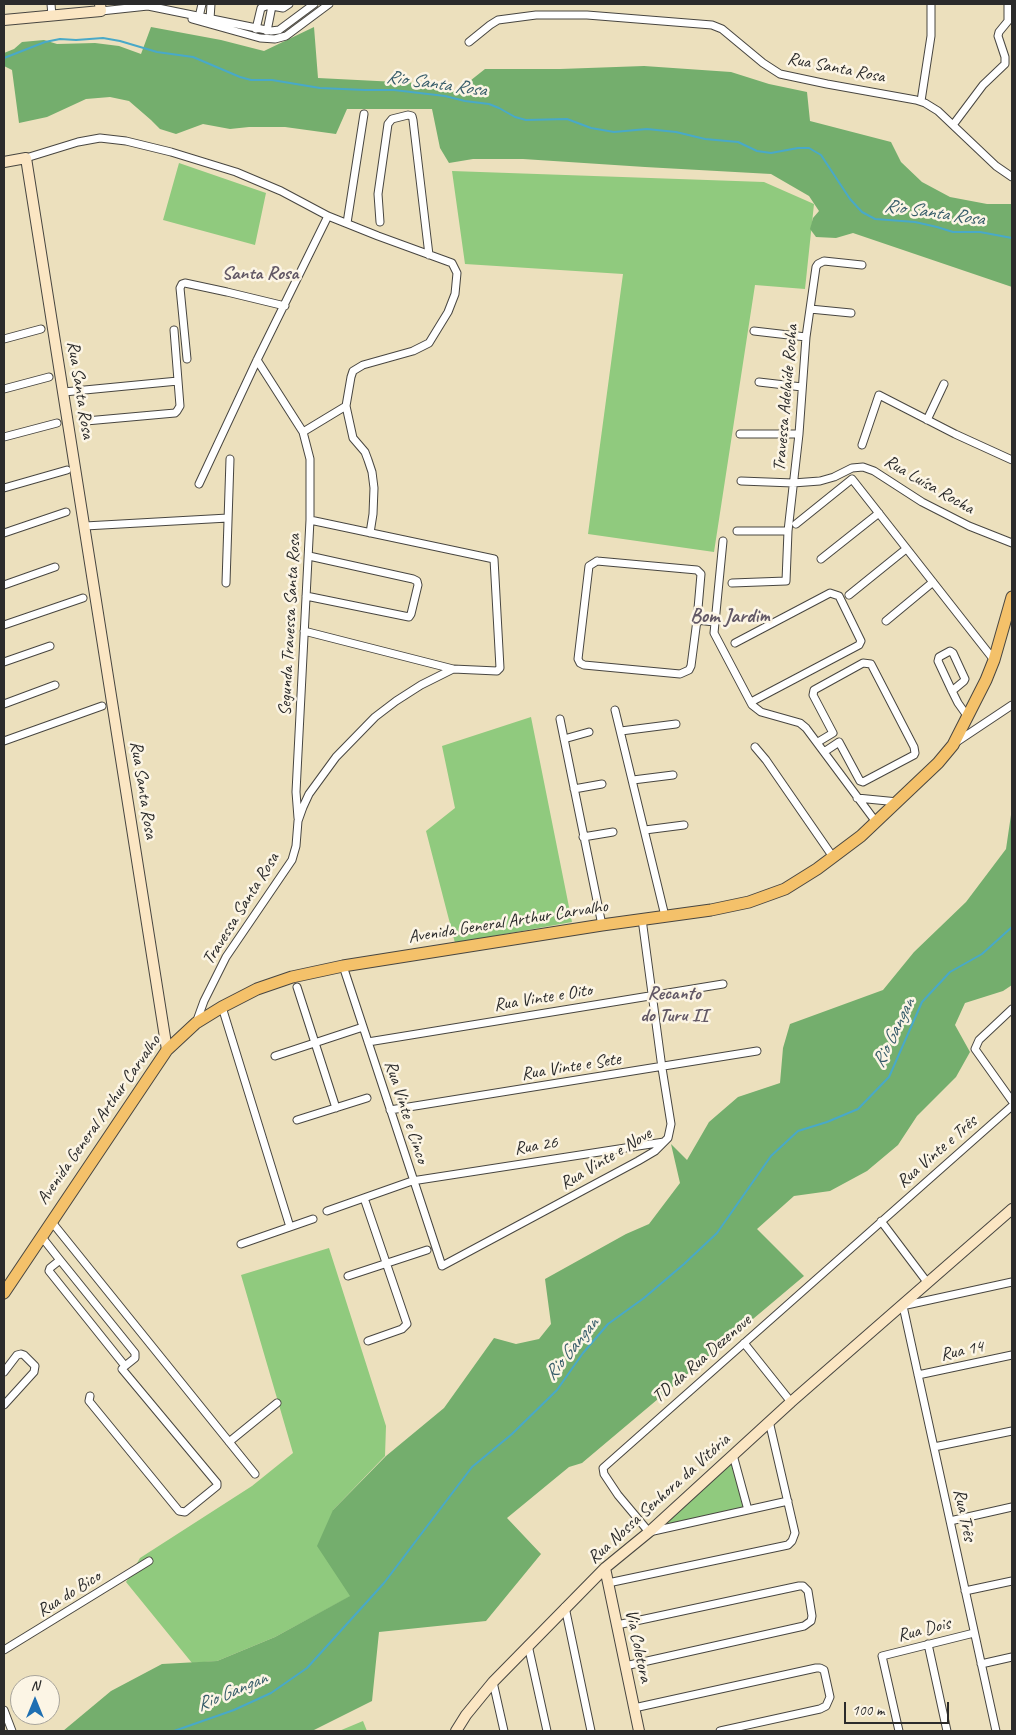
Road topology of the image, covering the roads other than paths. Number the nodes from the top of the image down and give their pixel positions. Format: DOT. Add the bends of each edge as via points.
graph roads {
  1 [pos="51,4"];
  2 [pos="202,4"];
  3 [pos="212,4"];
  4 [pos="289,4"];
  5 [pos="314,4"];
  6 [pos="329,4"];
  7 [pos="931,4"];
  8 [pos="1008,4"];
  9 [pos="148,5"];
  10 [pos="272,6"];
  11 [pos="101,7"];
  12 [pos="52,16"];
  13 [pos="199,16"];
  14 [pos="4,17"];
  15 [pos="210,19"];
  16 [pos="256,29"];
  17 [pos="267,31"];
  18 [pos="470,42"];
  19 [pos="921,101"];
  20 [pos="364,114"];
  21 [pos="953,125"];
  22 [pos="26,158"];
  23 [pos="4,162"];
  24 [pos="1012,177"];
  25 [pos="328,216"];
  26 [pos="380,222"];
  27 [pos="347,224"];
  28 [pos="429,254"];
  29 [pos="862,265"];
  30 [pos="284,306"];
  31 [pos="810,309"];
  32 [pos="851,313"];
  33 [pos="41,330"];
  34 [pos="174,330"];
  35 [pos="754,331"];
  36 [pos="806,336"];
  37 [pos="4,339"];
  38 [pos="187,359"];
  39 [pos="257,360"];
  40 [pos="49,377"];
  41 [pos="178,381"];
  42 [pos="759,382"];
  43 [pos="944,384"];
  44 [pos="802,386"];
  45 [pos="4,389"];
  46 [pos="64,392"];
  47 [pos="346,406"];
  48 [pos="927,420"];
  49 [pos="86,421"];
  50 [pos="57,423"];
  51 [pos="303,432"];
  52 [pos="740,434"];
  53 [pos="799,434"];
  54 [pos="4,438"];
  55 [pos="862,445"];
  56 [pos="230,459"];
  57 [pos="1012,460"];
  58 [pos="67,470"];
  59 [pos="741,481"];
  60 [pos="793,483"];
  61 [pos="199,484"];
  62 [pos="4,488"];
  63 [pos="66,512"];
  64 [pos="879,513"];
  65 [pos="228,518"];
  66 [pos="310,520"];
  67 [pos="796,524"];
  68 [pos="85,526"];
  69 [pos="738,531"];
  70 [pos="788,531"];
  71 [pos="370,532"];
  72 [pos="4,533"];
  73 [pos="723,541"];
  74 [pos="1012,543"];
  75 [pos="906,549"];
  76 [pos="308,556"];
  77 [pos="822,559"];
  78 [pos="55,567"];
  79 [pos="932,582"];
  80 [pos="226,583"];
  81 [pos="732,583"];
  82 [pos="4,585"];
  83 [pos="849,594"];
  84 [pos="306,596"];
  85 [pos="1012,597"];
  86 [pos="83,598"];
  87 [pos="697,620"];
  88 [pos="886,621"];
  89 [pos="714,622"];
  90 [pos="4,625"];
  91 [pos="304,631"];
  92 [pos="735,643"];
  93 [pos="50,646"];
  94 [pos="994,660"];
  95 [pos="4,662"];
  96 [pos="453,669"];
  97 [pos="55,685"];
  98 [pos="952,691"];
  99 [pos="751,702"];
  100 [pos="4,704"];
  101 [pos="1012,705"];
  102 [pos="102,706"];
  103 [pos="615,710"];
  104 [pos="968,717"];
  105 [pos="560,719"];
  106 [pos="676,724"];
  107 [pos="620,731"];
  108 [pos="589,732"];
  109 [pos="833,733"];
  110 [pos="564,739"];
  111 [pos="4,741"];
  112 [pos="818,742"];
  113 [pos="839,742"];
  114 [pos="953,745"];
  115 [pos="755,747"];
  116 [pos="824,752"];
  117 [pos="673,775"];
  118 [pos="632,780"];
  119 [pos="602,784"];
  120 [pos="574,789"];
  121 [pos="858,798"];
  122 [pos="898,802"];
  123 [pos="298,821"];
  124 [pos="876,822"];
  125 [pos="684,825"];
  126 [pos="645,830"];
  127 [pos="613,832"];
  128 [pos="583,837"];
  129 [pos="833,857"];
  130 [pos="665,916"];
  131 [pos="642,919"];
  132 [pos="602,925"];
  133 [pos="343,966"];
  134 [pos="723,984"];
  135 [pos="296,987"];
  136 [pos="651,995"];
  137 [pos="222,1007"];
  138 [pos="1012,1009"];
  139 [pos="196,1023"];
  140 [pos="362,1027"];
  141 [pos="368,1042"];
  142 [pos="315,1043"];
  143 [pos="167,1050"];
  144 [pos="757,1052"];
  145 [pos="275,1056"];
  146 [pos="662,1068"];
  147 [pos="367,1098"];
  148 [pos="1012,1101"];
  149 [pos="1012,1106"];
  150 [pos="336,1108"];
  151 [pos="390,1110"];
  152 [pos="297,1120"];
  153 [pos="664,1142"];
  154 [pos="412,1181"];
  155 [pos="364,1198"];
  156 [pos="1012,1209"];
  157 [pos="327,1211"];
  158 [pos="313,1219"];
  159 [pos="881,1220"];
  160 [pos="51,1221"];
  161 [pos="290,1227"];
  162 [pos="41,1236"];
  163 [pos="241,1244"];
  164 [pos="427,1250"];
  165 [pos="60,1260"];
  166 [pos="387,1263"];
  167 [pos="442,1266"];
  168 [pos="348,1276"];
  169 [pos="927,1282"];
  170 [pos="1012,1282"];
  171 [pos="4,1293"];
  172 [pos="901,1306"];
  173 [pos="368,1341"];
  174 [pos="744,1343"];
  175 [pos="1012,1355"];
  176 [pos="122,1369"];
  177 [pos="4,1372"];
  178 [pos="918,1375"];
  179 [pos="90,1396"];
  180 [pos="791,1402"];
  181 [pos="277,1403"];
  182 [pos="4,1405"];
  183 [pos="769,1421"];
  184 [pos="1012,1431"];
  185 [pos="229,1442"];
  186 [pos="934,1447"];
  187 [pos="733,1455"];
  188 [pos="255,1474"];
  189 [pos="788,1501"];
  190 [pos="1012,1507"];
  191 [pos="748,1510"];
  192 [pos="950,1521"];
  193 [pos="649,1532"];
  194 [pos="149,1561"];
  195 [pos="605,1568"];
  196 [pos="1012,1581"];
  197 [pos="608,1583"];
  198 [pos="965,1591"];
  199 [pos="565,1608"];
  200 [pos="617,1625"];
  201 [pos="974,1633"];
  202 [pos="928,1644"];
  203 [pos="528,1645"];
  204 [pos="4,1650"];
  205 [pos="1012,1657"];
  206 [pos="981,1664"];
  207 [pos="625,1666"];
  208 [pos="493,1682"];
  209 [pos="634,1708"];
  210 [pos="4,1710"];
  211 [pos="12,1731"];
  212 [pos="456,1731"];
  213 [pos="504,1731"];
  214 [pos="548,1731"];
  215 [pos="591,1731"];
  216 [pos="639,1731"];
  217 [pos="720,1731"];
  218 [pos="899,1731"];
  219 [pos="947,1731"];
  220 [pos="996,1731"];
  1 -- 12 [label="street"];
  2 -- 13 [label="street"];
  3 -- 15 [label="street"];
  4 -- 10 [label="street" via="283,8"];
  5 -- 17 [label="street" via="279,30"];
  6 -- 9 [label="street" via="286,36 271,40"];
  7 -- 19 [label="street" via="931,36"];
  8 -- 21 [label="street" via="1008,21 998,36 1004,64 983,85"];
  9 -- 11 [label="street"];
  9 -- 13 [label="street"];
  10 -- 16 [label="street" via="261,8"];
  10 -- 17 [label="street"];
  11 -- 12 [label="street"];
  12 -- 14 [label="street"];
  13 -- 15 [label="street"];
  15 -- 16 [label="street"];
  16 -- 17 [label="street"];
  18 -- 19 [label="street, Rua Santa Rosa" via="498,20 536,15 586,15 707,24 722,29 763,64 780,74"];
  19 -- 21 [label="street, Rua Santa Rosa"];
  20 -- 27 [label="street"];
  21 -- 24 [label="street, Rua Santa Rosa"];
  22 -- 23 [label="street"];
  22 -- 25 [label="street" via="90,139 126,141 236,172"];
  22 -- 46 [label="street, Rua Santa Rosa"];
  25 -- 27 [label="street"];
  25 -- 30 [label="street"];
  26 -- 28 [label="street" via="378,194 388,124 392,119 412,116"];
  27 -- 28 [label="street"];
  28 -- 47 [label="street" via="452,263 456,273 455,294 448,312 433,338 422,347 354,370"];
  29 -- 31 [label="street, Travessa Adelaíde Rocha" via="828,261 818,264"];
  30 -- 38 [label="street" via="185,283 180,286"];
  30 -- 39 [label="street"];
  31 -- 32 [label="street"];
  31 -- 36 [label="street, Travessa Adelaíde Rocha"];
  33 -- 37 [label="street"];
  34 -- 41 [label="street"];
  35 -- 36 [label="street"];
  36 -- 44 [label="street, Travessa Adelaíde Rocha"];
  39 -- 51 [label="street, Segunda Travessa Santa Rosa"];
  39 -- 61 [label="street"];
  40 -- 45 [label="street"];
  41 -- 46 [label="street"];
  41 -- 49 [label="street" via="180,406 175,413"];
  42 -- 44 [label="street"];
  43 -- 48 [label="street"];
  44 -- 53 [label="street, Travessa Adelaíde Rocha"];
  46 -- 68 [label="street, Rua Santa Rosa"];
  47 -- 51 [label="street"];
  47 -- 71 [label="street" via="353,438 365,452 372,472 374,488"];
  48 -- 55 [label="street" via="879,395"];
  48 -- 57 [label="street"];
  50 -- 54 [label="street"];
  51 -- 66 [label="street, Segunda Travessa Santa Rosa" via="310,459"];
  52 -- 53 [label="street"];
  53 -- 60 [label="street, Travessa Adelaíde Rocha"];
  56 -- 65 [label="street"];
  58 -- 62 [label="street"];
  59 -- 60 [label="street, Rua Luísa Rocha"];
  60 -- 70 [label="street, Travessa Adelaíde Rocha"];
  60 -- 74 [label="street, Rua Luísa Rocha" via="828,479 857,467 869,468 922,502"];
  63 -- 72 [label="street"];
  64 -- 67 [label="street" via="852,479"];
  64 -- 75 [label="street"];
  64 -- 77 [label="street"];
  65 -- 68 [label="street"];
  65 -- 80 [label="street"];
  66 -- 71 [label="street"];
  66 -- 76 [label="street, Segunda Travessa Santa Rosa"];
  68 -- 143 [label="street, Rua Santa Rosa"];
  69 -- 70 [label="street"];
  70 -- 81 [label="street, Travessa Adelaíde Rocha" via="786,580"];
  71 -- 96 [label="street, Travessa Santa Rosa" via="494,559 499,670"];
  73 -- 89 [label="street"];
  75 -- 79 [label="street"];
  75 -- 83 [label="street"];
  76 -- 84 [label="street, Segunda Travessa Santa Rosa"];
  76 -- 84 [label="street" via="414,579 418,585 409,617"];
  78 -- 82 [label="street"];
  79 -- 88 [label="street"];
  79 -- 94 [label="street"];
  84 -- 91 [label="street, Segunda Travessa Santa Rosa"];
  85 -- 94 [label="main road, Avenida General Arthur Carvalho"];
  86 -- 90 [label="street"];
  87 -- 87 [label="street" via="702,578 697,570 597,561 589,566 578,659 584,665 684,673 691,666"];
  87 -- 89 [label="street"];
  89 -- 99 [label="street" via="714,633"];
  91 -- 96 [label="street, Travessa Santa Rosa"];
  91 -- 123 [label="street, Segunda Travessa Santa Rosa" via="296,792"];
  92 -- 99 [label="street" via="830,593 839,596 861,641 859,645"];
  93 -- 95 [label="street"];
  94 -- 104 [label="main road, Avenida General Arthur Carvalho"];
  96 -- 123 [label="street, Travessa Santa Rosa" via="396,701 362,728 309,794"];
  97 -- 100 [label="street"];
  98 -- 98 [label="street" via="938,659 950,652 965,679"];
  98 -- 104 [label="street"];
  99 -- 112 [label="street" via="760,712 803,725"];
  101 -- 114 [label="street"];
  102 -- 111 [label="street"];
  103 -- 107 [label="street"];
  104 -- 114 [label="main road, Avenida General Arthur Carvalho"];
  105 -- 110 [label="street"];
  106 -- 107 [label="street"];
  107 -- 118 [label="street"];
  108 -- 110 [label="street"];
  109 -- 112 [label="street"];
  109 -- 113 [label="street"];
  109 -- 113 [label="street" via="813,695 814,690 863,663 869,663 915,753 863,782"];
  110 -- 120 [label="street"];
  112 -- 116 [label="street"];
  113 -- 116 [label="street"];
  114 -- 122 [label="main road, Avenida General Arthur Carvalho"];
  115 -- 129 [label="street"];
  116 -- 121 [label="street"];
  117 -- 118 [label="street"];
  118 -- 126 [label="street"];
  119 -- 120 [label="street"];
  120 -- 128 [label="street"];
  121 -- 122 [label="street"];
  121 -- 124 [label="street"];
  122 -- 124 [label="main road, Avenida General Arthur Carvalho"];
  123 -- 139 [label="street, Travessa Santa Rosa" via="292,860 226,958"];
  124 -- 129 [label="main road, Avenida General Arthur Carvalho"];
  125 -- 126 [label="street"];
  126 -- 130 [label="street"];
  127 -- 128 [label="street"];
  128 -- 132 [label="street"];
  129 -- 130 [label="main road, Avenida General Arthur Carvalho" via="775,894 725,907"];
  130 -- 131 [label="main road, Avenida General Arthur Carvalho"];
  131 -- 132 [label="main road, Avenida General Arthur Carvalho"];
  131 -- 136 [label="street, Rua Vinte e Nove"];
  132 -- 133 [label="main road, Avenida General Arthur Carvalho"];
  133 -- 137 [label="main road, Avenida General Arthur Carvalho" via="276,982"];
  133 -- 140 [label="street, Rua Vinte e Cinco"];
  134 -- 136 [label="street, Rua Vinte e Oito"];
  135 -- 142 [label="street"];
  136 -- 141 [label="street, Rua Vinte e Oito"];
  136 -- 146 [label="street, Rua Vinte e Nove"];
  137 -- 139 [label="main road, Avenida General Arthur Carvalho"];
  137 -- 161 [label="street"];
  138 -- 148 [label="street" via="979,1040 975,1049"];
  139 -- 143 [label="main road, Avenida General Arthur Carvalho"];
  140 -- 141 [label="street, Rua Vinte e Cinco"];
  140 -- 142 [label="street"];
  141 -- 151 [label="street, Rua Vinte e Cinco"];
  142 -- 145 [label="street"];
  142 -- 150 [label="street"];
  143 -- 160 [label="main road, Avenida General Arthur Carvalho"];
  144 -- 146 [label="street, Rua Vinte e Sete"];
  146 -- 151 [label="street, Rua Vinte e Sete"];
  146 -- 153 [label="street, Rua Vinte e Nove" via="671,1124"];
  147 -- 150 [label="street"];
  149 -- 159 [label="street, Rua Vinte e Três"];
  150 -- 152 [label="street"];
  151 -- 154 [label="street, Rua Vinte e Cinco"];
  153 -- 154 [label="street, Rua 26"];
  153 -- 167 [label="street, Rua Vinte e Nove" via="638,1161"];
  154 -- 155 [label="street, Rua 26"];
  154 -- 167 [label="street, Rua Vinte e Cinco"];
  155 -- 157 [label="street, Rua 26"];
  155 -- 166 [label="street"];
  156 -- 169 [label="street, Rua Nossa Senhora da Vitória"];
  158 -- 161 [label="street"];
  159 -- 169 [label="street"];
  159 -- 174 [label="street, TD da Rua Dezenove"];
  160 -- 162 [label="main road, Avenida General Arthur Carvalho"];
  160 -- 185 [label="street"];
  161 -- 163 [label="street"];
  162 -- 165 [label="street"];
  162 -- 171 [label="main road, Avenida General Arthur Carvalho"];
  164 -- 166 [label="street"];
  165 -- 165 [label="street" via="135,1353 135,1358 125,1366 49,1271"];
  166 -- 168 [label="street"];
  166 -- 173 [label="street" via="406,1326"];
  169 -- 172 [label="street, Rua Nossa Senhora da Vitória"];
  170 -- 172 [label="street, Rua Nossa Senhora da Vitória"];
  172 -- 178 [label="street, Rua Três"];
  172 -- 180 [label="street, Rua Nossa Senhora da Vitória"];
  174 -- 180 [label="street"];
  174 -- 193 [label="street, TD da Rua Dezenove" via="603,1468 614,1489"];
  175 -- 178 [label="street, Rua 14"];
  176 -- 179 [label="street" via="217,1486 185,1512 178,1511 89,1401"];
  177 -- 182 [label="street" via="21,1354 35,1366 34,1372"];
  178 -- 186 [label="street, Rua Três"];
  180 -- 183 [label="street, Rua Nossa Senhora da Vitória"];
  181 -- 185 [label="street"];
  183 -- 187 [label="street, Rua Nossa Senhora da Vitória"];
  183 -- 189 [label="street"];
  184 -- 186 [label="street"];
  185 -- 188 [label="street"];
  186 -- 192 [label="street, Rua Três"];
  187 -- 191 [label="street"];
  187 -- 193 [label="street, Rua Nossa Senhora da Vitória"];
  189 -- 191 [label="street"];
  189 -- 197 [label="street" via="795,1533 788,1545"];
  190 -- 192 [label="street"];
  191 -- 193 [label="street"];
  192 -- 198 [label="street, Rua Três"];
  193 -- 195 [label="street, Rua Nossa Senhora da Vitória"];
  194 -- 204 [label="street, Rua do Bico"];
  195 -- 197 [label="street, Via Coletora"];
  195 -- 199 [label="street, Rua Nossa Senhora da Vitória"];
  196 -- 198 [label="street"];
  197 -- 200 [label="street, Via Coletora"];
  198 -- 201 [label="street, Rua Três"];
  199 -- 203 [label="street, Rua Nossa Senhora da Vitória"];
  199 -- 215 [label="street"];
  200 -- 207 [label="street, Via Coletora"];
  200 -- 207 [label="street" via="799,1586 808,1591 811,1621 804,1626"];
  201 -- 202 [label="street, Rua Dois"];
  201 -- 206 [label="street, Rua Três"];
  202 -- 218 [label="street, Rua Dois" via="882,1656"];
  202 -- 219 [label="street"];
  203 -- 208 [label="street, Rua Nossa Senhora da Vitória"];
  203 -- 214 [label="street"];
  205 -- 206 [label="street"];
  206 -- 220 [label="street, Rua Três"];
  207 -- 209 [label="street, Via Coletora"];
  208 -- 212 [label="street, Rua Nossa Senhora da Vitória"];
  208 -- 213 [label="street"];
  209 -- 216 [label="street, Via Coletora"];
  209 -- 217 [label="street" via="816,1668 824,1670 830,1697 826,1706"];
  210 -- 211 [label="street"];
}
